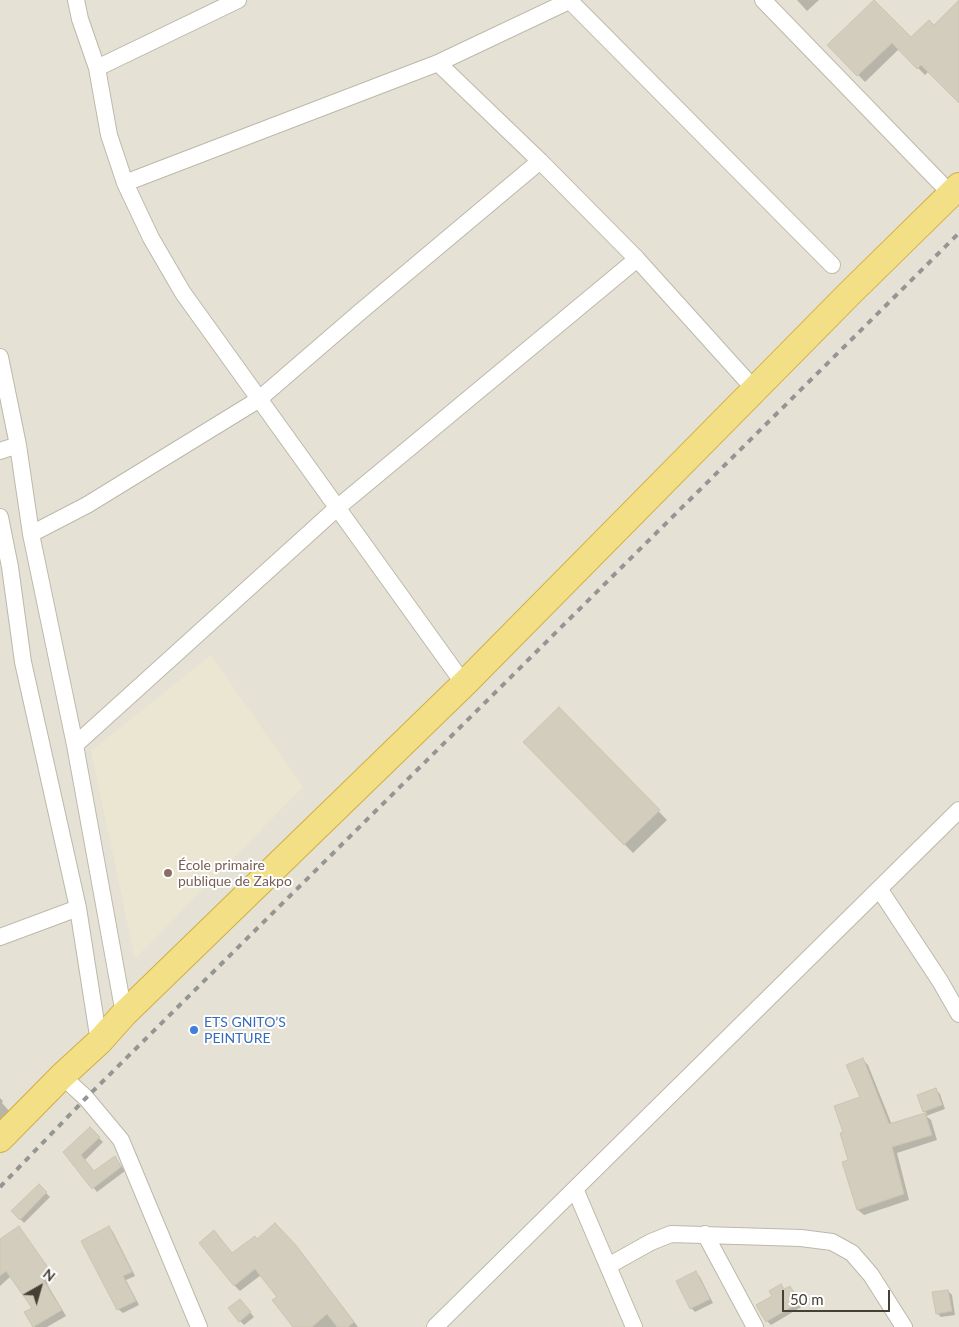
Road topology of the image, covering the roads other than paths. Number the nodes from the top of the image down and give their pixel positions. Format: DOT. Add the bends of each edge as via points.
graph roads {
  1 [pos="76,0"];
  2 [pos="238,0"];
  3 [pos="570,0"];
  4 [pos="770,2"];
  5 [pos="438,63"];
  6 [pos="97,68"];
  7 [pos="540,161"];
  8 [pos="125,183"];
  9 [pos="955,190"];
  10 [pos="637,259"];
  11 [pos="832,265"];
  12 [pos="0,357"];
  13 [pos="755,390"];
  14 [pos="258,400"];
  15 [pos="18,445"];
  16 [pos="0,451"];
  17 [pos="336,508"];
  18 [pos="0,517"];
  19 [pos="31,534"];
  20 [pos="5,570"];
  21 [pos="464,684"];
  22 [pos="75,745"];
  23 [pos="959,810"];
  24 [pos="880,890"];
  25 [pos="78,908"];
  26 [pos="0,937"];
  27 [pos="124,1014"];
  28 [pos="959,1014"];
  29 [pos="99,1042"];
  30 [pos="62,1076"];
  31 [pos="0,1139"];
  32 [pos="575,1189"];
  33 [pos="705,1234"];
  34 [pos="608,1266"];
  35 [pos="200,1327"];
  36 [pos="435,1327"];
  37 [pos="634,1327"];
  38 [pos="755,1327"];
  39 [pos="904,1327"];
  1 -- 6 [label="street"];
  2 -- 6 [label="street"];
  3 -- 5 [label="street"];
  3 -- 11 [label="street"];
  4 -- 9 [label="street"];
  5 -- 7 [label="street"];
  5 -- 8 [label="street"];
  6 -- 8 [label="street" via="109,135"];
  7 -- 10 [label="street"];
  7 -- 14 [label="street"];
  8 -- 14 [label="street" via="151,238 183,293"];
  9 -- 13 [label="highway"];
  10 -- 13 [label="street"];
  10 -- 17 [label="street"];
  12 -- 15 [label="street"];
  13 -- 21 [label="highway"];
  14 -- 17 [label="street"];
  14 -- 19 [label="street" via="87,505"];
  15 -- 16 [label="street"];
  15 -- 19 [label="street"];
  17 -- 21 [label="street"];
  17 -- 22 [label="street"];
  18 -- 20 [label="street"];
  19 -- 22 [label="street"];
  20 -- 25 [label="street" via="22,662"];
  21 -- 27 [label="highway"];
  22 -- 27 [label="street"];
  23 -- 24 [label="street"];
  24 -- 28 [label="street"];
  24 -- 32 [label="street"];
  25 -- 26 [label="street"];
  25 -- 29 [label="street"];
  27 -- 29 [label="highway"];
  29 -- 30 [label="highway"];
  30 -- 31 [label="highway"];
  30 -- 35 [label="street" via="86,1098 121,1140"];
  32 -- 34 [label="street"];
  32 -- 36 [label="street"];
  33 -- 34 [label="street" via="671,1234"];
  33 -- 38 [label="street"];
  33 -- 39 [label="street" via="832,1242 852,1253 871,1275"];
  34 -- 37 [label="street"];
}
